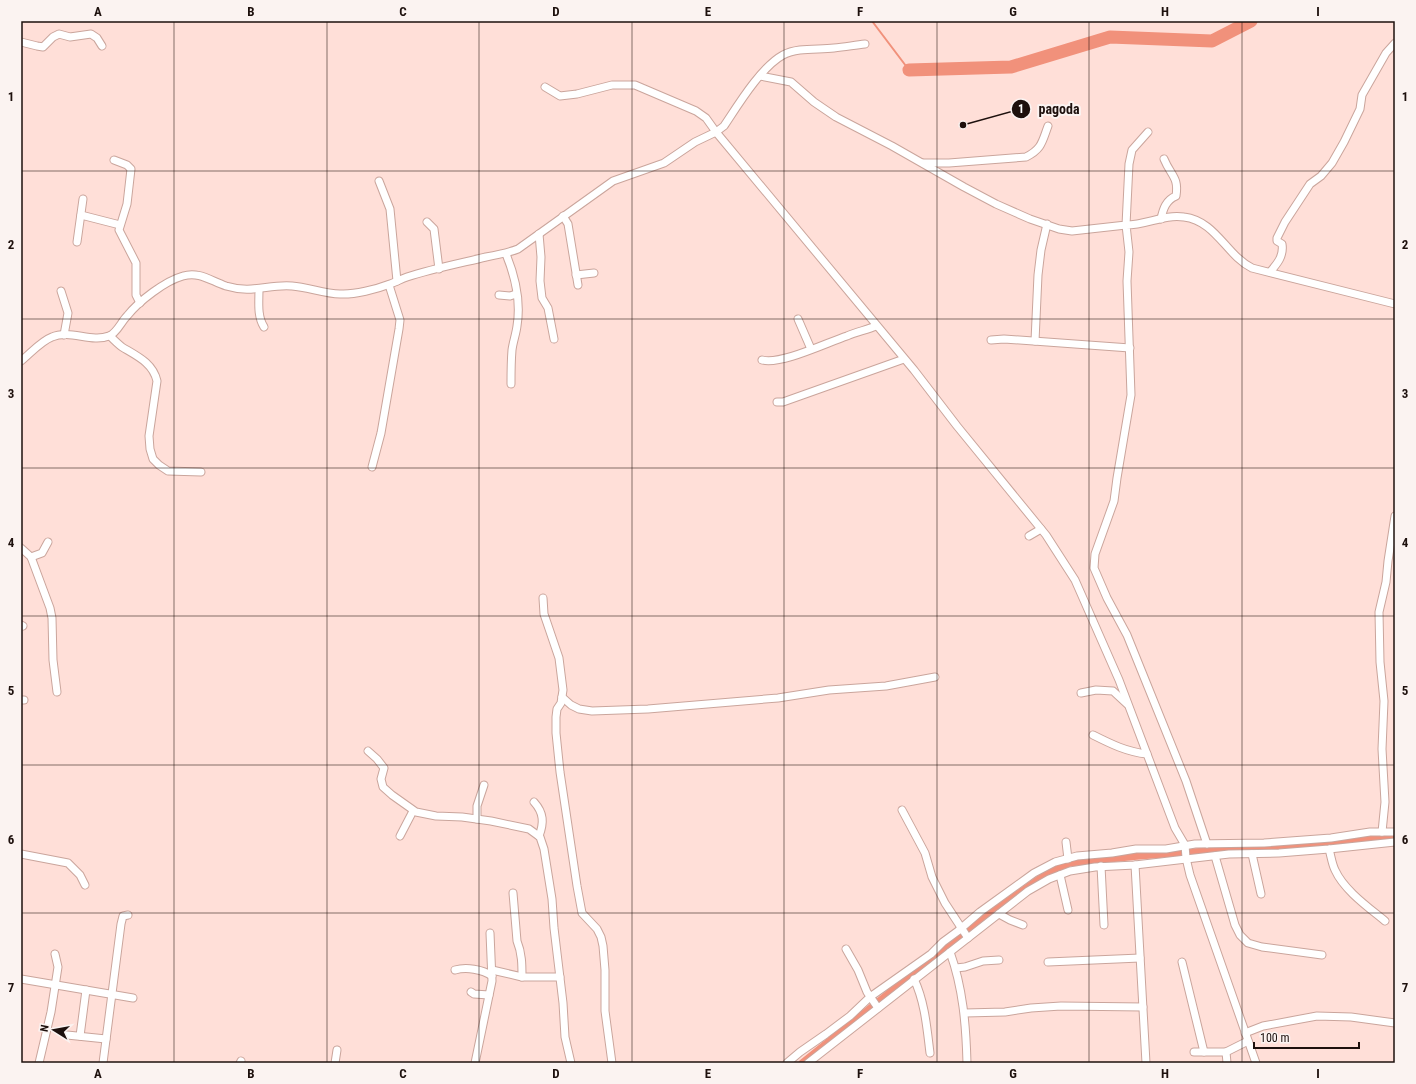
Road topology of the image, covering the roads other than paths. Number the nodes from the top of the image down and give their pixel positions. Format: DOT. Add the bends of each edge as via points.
graph roads {
  1 [pos="21,42"];
  2 [pos="1395,43"];
  3 [pos="865,44"];
  4 [pos="102,46"];
  5 [pos="760,76"];
  6 [pos="545,87"];
  7 [pos="1048,126"];
  8 [pos="716,132"];
  9 [pos="1148,132"];
  10 [pos="1164,159"];
  11 [pos="114,160"];
  12 [pos="920,162"];
  13 [pos="379,181"];
  14 [pos="83,199"];
  15 [pos="81,215"];
  16 [pos="563,216"];
  17 [pos="1161,219"];
  18 [pos="427,222"];
  19 [pos="1046,224"];
  20 [pos="120,225"];
  21 [pos="1126,225"];
  22 [pos="539,234"];
  23 [pos="77,242"];
  24 [pos="506,254"];
  25 [pos="439,269"];
  26 [pos="1270,272"];
  27 [pos="594,273"];
  28 [pos="576,275"];
  29 [pos="397,281"];
  30 [pos="389,285"];
  31 [pos="578,285"];
  32 [pos="259,289"];
  33 [pos="62,291"];
  34 [pos="516,294"];
  35 [pos="499,295"];
  36 [pos="140,303"];
  37 [pos="1395,304"];
  38 [pos="798,319"];
  39 [pos="876,326"];
  40 [pos="264,327"];
  41 [pos="64,335"];
  42 [pos="110,336"];
  43 [pos="554,339"];
  44 [pos="991,340"];
  45 [pos="1035,341"];
  46 [pos="1130,348"];
  47 [pos="811,349"];
  48 [pos="904,359"];
  49 [pos="762,360"];
  50 [pos="21,361"];
  51 [pos="511,384"];
  52 [pos="777,402"];
  53 [pos="372,467"];
  54 [pos="201,472"];
  55 [pos="1395,516"];
  56 [pos="1041,529"];
  57 [pos="1029,536"];
  58 [pos="48,542"];
  59 [pos="21,548"];
  60 [pos="31,557"];
  61 [pos="1395,572"];
  62 [pos="1387,575"];
  63 [pos="543,598"];
  64 [pos="935,677"];
  65 [pos="57,692"];
  66 [pos="1081,693"];
  67 [pos="562,697"];
  68 [pos="1129,706"];
  69 [pos="1093,735"];
  70 [pos="368,751"];
  71 [pos="1147,754"];
  72 [pos="484,785"];
  73 [pos="534,802"];
  74 [pos="902,810"];
  75 [pos="413,811"];
  76 [pos="477,819"];
  77 [pos="1382,832"];
  78 [pos="1395,832"];
  79 [pos="400,836"];
  80 [pos="539,836"];
  81 [pos="1066,842"];
  82 [pos="1395,842"];
  83 [pos="1207,844"];
  84 [pos="1185,848"];
  85 [pos="1329,849"];
  86 [pos="21,854"];
  87 [pos="1215,856"];
  88 [pos="1186,858"];
  89 [pos="1253,858"];
  90 [pos="1068,859"];
  91 [pos="1135,865"];
  92 [pos="1101,866"];
  93 [pos="1060,875"];
  94 [pos="85,885"];
  95 [pos="513,893"];
  96 [pos="1261,894"];
  97 [pos="1068,910"];
  98 [pos="999,914"];
  99 [pos="128,915"];
  100 [pos="1385,921"];
  101 [pos="1023,925"];
  102 [pos="1104,925"];
  103 [pos="490,933"];
  104 [pos="965,933"];
  105 [pos="846,949"];
  106 [pos="950,952"];
  107 [pos="55,954"];
  108 [pos="1322,955"];
  109 [pos="1140,958"];
  110 [pos="999,960"];
  111 [pos="1048,962"];
  112 [pos="1182,962"];
  113 [pos="956,968"];
  114 [pos="455,970"];
  115 [pos="492,973"];
  116 [pos="522,977"];
  117 [pos="560,978"];
  118 [pos="21,979"];
  119 [pos="914,979"];
  120 [pos="55,985"];
  121 [pos="86,990"];
  122 [pos="111,994"];
  123 [pos="472,994"];
  124 [pos="488,997"];
  125 [pos="132,998"];
  126 [pos="874,1003"];
  127 [pos="1143,1007"];
  128 [pos="965,1013"];
  129 [pos="1395,1023"];
  130 [pos="1245,1033"];
  131 [pos="67,1035"];
  132 [pos="80,1036"];
  133 [pos="106,1039"];
  134 [pos="1248,1040"];
  135 [pos="337,1050"];
  136 [pos="1194,1052"];
  137 [pos="1204,1052"];
  138 [pos="1226,1052"];
  139 [pos="930,1053"];
  140 [pos="39,1063"];
  141 [pos="103,1063"];
  142 [pos="335,1063"];
  143 [pos="475,1063"];
  144 [pos="571,1063"];
  145 [pos="612,1063"];
  146 [pos="787,1063"];
  147 [pos="808,1063"];
  148 [pos="967,1063"];
  149 [pos="1146,1063"];
  150 [pos="1227,1063"];
  151 [pos="1256,1063"];
  1 -- 4 [label="street" via="43,47 59,34 70,37 91,34"];
  2 -- 26 [label="street" via="1386,52 1368,82 1362,95 1358,116 1332,163 1310,184 1285,222 1277,238 1282,244 1281,258"];
  3 -- 5 [label="street" via="790,52 774,62"];
  5 -- 8 [label="street" via="724,126"];
  5 -- 12 [label="street" via="791,82 836,117"];
  6 -- 8 [label="street" via="560,96 612,85 635,85 696,112 706,118"];
  7 -- 12 [label="street" via="1036,152 1026,157 949,163"];
  8 -- 16 [label="street" via="695,142 664,163 613,181"];
  8 -- 39 [label="street"];
  9 -- 21 [label="street" via="1132,150"];
  10 -- 17 [label="street" via="1178,187 1176,196 1170,199 1163,210"];
  11 -- 20 [label="street" via="131,169 127,204"];
  12 -- 19 [label="street" via="996,204"];
  13 -- 29 [label="street" via="390,209"];
  14 -- 15 [label="street"];
  15 -- 20 [label="street"];
  15 -- 23 [label="street"];
  16 -- 22 [label="street"];
  16 -- 28 [label="street" via="568,224"];
  17 -- 21 [label="street" via="1146,224"];
  17 -- 26 [label="street" via="1170,216 1185,217 1207,225 1243,264"];
  18 -- 25 [label="street" via="434,229"];
  19 -- 21 [label="street" via="1072,231"];
  19 -- 45 [label="street" via="1038,275"];
  20 -- 36 [label="street" via="122,235 136,263 136,295"];
  21 -- 46 [label="street" via="1129,252 1127,281"];
  22 -- 24 [label="street"];
  22 -- 43 [label="street" via="542,298 548,308"];
  24 -- 25 [label="street"];
  24 -- 34 [label="street" via="513,271"];
  25 -- 29 [label="street"];
  26 -- 37 [label="street"];
  27 -- 28 [label="street"];
  28 -- 31 [label="street"];
  29 -- 30 [label="street"];
  30 -- 32 [label="street" via="341,294 290,286"];
  30 -- 53 [label="street" via="400,320 382,433"];
  32 -- 36 [label="street" via="241,290 196,274 169,282"];
  32 -- 40 [label="street" via="260,322"];
  33 -- 41 [label="street" via="68,313"];
  34 -- 35 [label="street"];
  34 -- 51 [label="street" via="518,319 512,353"];
  36 -- 42 [label="street"];
  38 -- 47 [label="street"];
  39 -- 47 [label="street"];
  39 -- 48 [label="street"];
  41 -- 42 [label="street" via="100,338"];
  41 -- 50 [label="street" via="53,336"];
  42 -- 54 [label="street" via="156,373 157,388 149,436 153,459 168,471"];
  44 -- 45 [label="street"];
  45 -- 46 [label="street"];
  46 -- 83 [label="street" via="1130,396 1114,501 1095,554 1094,568 1127,635 1186,781"];
  47 -- 49 [label="street" via="776,360"];
  48 -- 52 [label="street"];
  48 -- 56 [label="street"];
  55 -- 62 [label="street"];
  56 -- 57 [label="street"];
  56 -- 68 [label="street" via="1075,580"];
  58 -- 60 [label="street" via="42,553"];
  59 -- 60 [label="street"];
  60 -- 65 [label="street" via="52,618"];
  61 -- 62 [label="street"];
  62 -- 77 [label="street" via="1379,631 1384,701 1382,749 1385,802"];
  63 -- 67 [label="street" via="544,614 559,658"];
  64 -- 67 [label="street" via="886,686 648,709 592,711 571,706"];
  66 -- 68 [label="street" via="1096,690 1113,691"];
  67 -- 145 [label="street" via="556,717 560,772 582,913 596,929 604,946 605,1011"];
  68 -- 71 [label="street"];
  69 -- 71 [label="street" via="1133,753"];
  70 -- 75 [label="street" via="384,768 381,779 383,787"];
  71 -- 84 [label="street"];
  72 -- 76 [label="street" via="477,806"];
  73 -- 80 [label="street" via="542,815 543,826"];
  74 -- 104 [label="street" via="925,853 932,877 945,903"];
  75 -- 76 [label="street" via="436,816"];
  75 -- 79 [label="street"];
  76 -- 80 [label="street" via="529,829"];
  77 -- 78 [label="street"];
  77 -- 83 [label="street" via="1299,840"];
  80 -- 117 [label="street" via="544,848 552,899"];
  81 -- 90 [label="street"];
  82 -- 85 [label="street"];
  83 -- 84 [label="street"];
  84 -- 88 [label="street"];
  84 -- 90 [label="street" via="1136,849"];
  85 -- 89 [label="street"];
  85 -- 100 [label="street" via="1335,870 1345,884 1359,900"];
  86 -- 94 [label="street" via="68,864 80,875"];
  87 -- 88 [label="street"];
  87 -- 89 [label="street" via="1238,854"];
  87 -- 108 [label="street" via="1240,936 1248,943 1262,947"];
  88 -- 91 [label="street"];
  88 -- 130 [label="street"];
  89 -- 96 [label="street"];
  90 -- 104 [label="street" via="1055,862 1034,873 980,912"];
  91 -- 92 [label="street"];
  91 -- 109 [label="street"];
  92 -- 93 [label="street"];
  92 -- 102 [label="street"];
  93 -- 97 [label="street"];
  93 -- 98 [label="street" via="1028,891"];
  95 -- 116 [label="street"];
  98 -- 101 [label="street"];
  98 -- 104 [label="street"];
  99 -- 122 [label="street" via="122,918"];
  103 -- 115 [label="street"];
  104 -- 106 [label="street"];
  104 -- 126 [label="street" via="943,942"];
  105 -- 126 [label="street"];
  106 -- 113 [label="street"];
  106 -- 119 [label="street"];
  107 -- 120 [label="street" via="58,967"];
  109 -- 111 [label="street"];
  109 -- 127 [label="street"];
  110 -- 113 [label="street"];
  112 -- 137 [label="street"];
  113 -- 128 [label="street"];
  114 -- 115 [label="street" via="469,968"];
  115 -- 116 [label="street"];
  115 -- 124 [label="street"];
  116 -- 117 [label="street"];
  117 -- 144 [label="street" via="565,1037"];
  118 -- 120 [label="street"];
  119 -- 126 [label="street"];
  119 -- 139 [label="street" via="925,1016"];
  120 -- 121 [label="street"];
  120 -- 140 [label="street"];
  121 -- 122 [label="street"];
  121 -- 132 [label="street"];
  122 -- 125 [label="street"];
  122 -- 133 [label="street"];
  123 -- 124 [label="street"];
  124 -- 143 [label="street"];
  126 -- 146 [label="street" via="850,1016"];
  126 -- 147 [label="street"];
  127 -- 128 [label="street" via="1061,1006"];
  127 -- 149 [label="street"];
  128 -- 148 [label="street"];
  129 -- 130 [label="street" via="1351,1017 1317,1016 1264,1026"];
  130 -- 134 [label="street"];
  131 -- 132 [label="street"];
  132 -- 133 [label="street"];
  133 -- 141 [label="street"];
  134 -- 138 [label="street"];
  134 -- 151 [label="street"];
  135 -- 142 [label="street"];
  136 -- 137 [label="street"];
  137 -- 138 [label="street"];
  138 -- 150 [label="street"];
}
